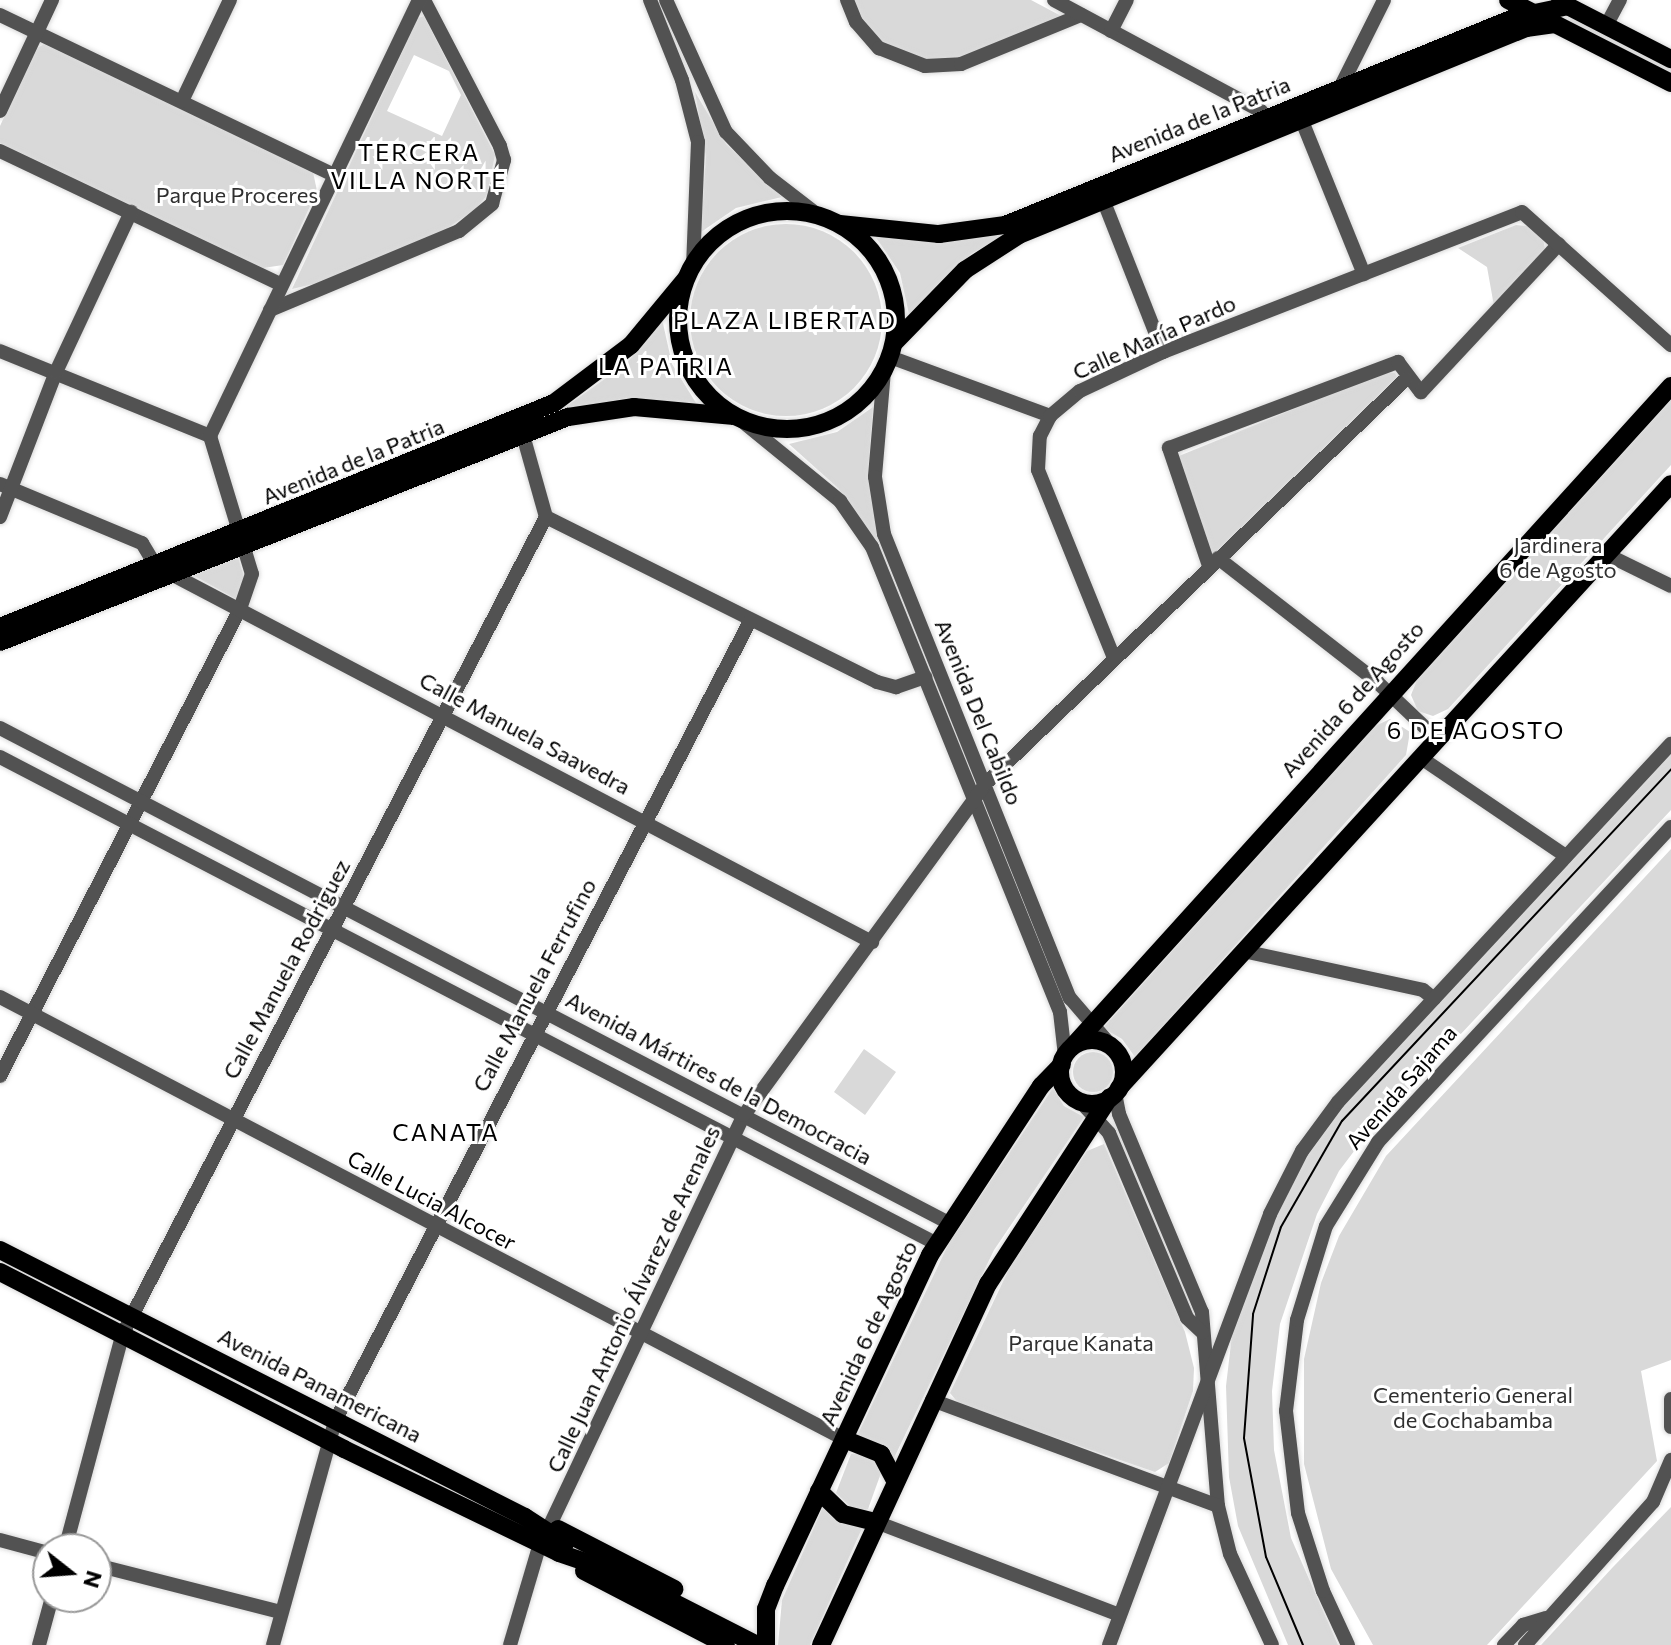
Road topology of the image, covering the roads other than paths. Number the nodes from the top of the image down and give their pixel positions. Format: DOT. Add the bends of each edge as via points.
graph roads {
  1 [pos="52,0"];
  2 [pos="230,0"];
  3 [pos="421,0"];
  4 [pos="650,0"];
  5 [pos="666,0"];
  6 [pos="847,0"];
  7 [pos="1054,0"];
  8 [pos="1127,0"];
  9 [pos="1384,0"];
  10 [pos="1501,0"];
  11 [pos="1508,0"];
  12 [pos="1620,0"];
  13 [pos="1562,3"];
  14 [pos="1536,14"];
  15 [pos="0,15"];
  16 [pos="1081,15"];
  17 [pos="1499,23"];
  18 [pos="1553,24"];
  19 [pos="1606,26"];
  20 [pos="1111,31"];
  21 [pos="37,32"];
  22 [pos="1671,59"];
  23 [pos="1671,83"];
  24 [pos="1340,88"];
  25 [pos="182,101"];
  26 [pos="0,111"];
  27 [pos="1299,113"];
  28 [pos="1270,124"];
  29 [pos="0,151"];
  30 [pos="334,175"];
  31 [pos="1104,202"];
  32 [pos="131,212"];
  33 [pos="818,215"];
  34 [pos="840,224"];
  35 [pos="1559,244"];
  36 [pos="689,272"];
  37 [pos="1364,274"];
  38 [pos="282,285"];
  39 [pos="270,310"];
  40 [pos="1671,345"];
  41 [pos="0,351"];
  42 [pos="1163,352"];
  43 [pos="889,357"];
  44 [pos="56,372"];
  45 [pos="1406,379"];
  46 [pos="1671,386"];
  47 [pos="1050,416"];
  48 [pos="737,418"];
  49 [pos="521,427"];
  50 [pos="210,436"];
  51 [pos="1671,484"];
  52 [pos="6,487"];
  53 [pos="0,517"];
  54 [pos="546,517"];
  55 [pos="241,539"];
  56 [pos="1606,554"];
  57 [pos="1213,562"];
  58 [pos="163,570"];
  59 [pos="1671,586"];
  60 [pos="240,609"];
  61 [pos="750,621"];
  62 [pos="0,627"];
  63 [pos="0,642"];
  64 [pos="1114,658"];
  65 [pos="925,677"];
  66 [pos="1388,694"];
  67 [pos="443,714"];
  68 [pos="0,728"];
  69 [pos="1437,739"];
  70 [pos="1671,744"];
  71 [pos="0,757"];
  72 [pos="1421,758"];
  73 [pos="985,784"];
  74 [pos="975,797"];
  75 [pos="140,801"];
  76 [pos="646,821"];
  77 [pos="127,823"];
  78 [pos="1671,827"];
  79 [pos="1566,856"];
  80 [pos="343,907"];
  81 [pos="331,929"];
  82 [pos="872,942"];
  83 [pos="1243,951"];
  84 [pos="0,997"];
  85 [pos="1434,999"];
  86 [pos="545,1012"];
  87 [pos="33,1014"];
  88 [pos="1090,1027"];
  89 [pos="533,1035"];
  90 [pos="1113,1048"];
  91 [pos="1066,1056"];
  92 [pos="0,1076"];
  93 [pos="1115,1093"];
  94 [pos="1080,1101"];
  95 [pos="744,1115"];
  96 [pos="1098,1116"];
  97 [pos="232,1120"];
  98 [pos="734,1139"];
  99 [pos="949,1223"];
  100 [pos="433,1227"];
  101 [pos="937,1244"];
  102 [pos="0,1250"];
  103 [pos="0,1272"];
  104 [pos="132,1314"];
  105 [pos="1202,1332"];
  106 [pos="123,1333"];
  107 [pos="643,1334"];
  108 [pos="1208,1373"];
  109 [pos="1671,1399"];
  110 [pos="932,1400"];
  111 [pos="335,1421"];
  112 [pos="1671,1427"];
  113 [pos="844,1439"];
  114 [pos="329,1440"];
  115 [pos="1671,1460"];
  116 [pos="895,1480"];
  117 [pos="1166,1487"];
  118 [pos="819,1491"];
  119 [pos="1671,1491"];
  120 [pos="1653,1502"];
  121 [pos="1218,1506"];
  122 [pos="525,1517"];
  123 [pos="876,1522"];
  124 [pos="550,1525"];
  125 [pos="69,1533"];
  126 [pos="0,1540"];
  127 [pos="540,1544"];
  128 [pos="32,1549"];
  129 [pos="559,1553"];
  130 [pos="112,1569"];
  131 [pos="612,1571"];
  132 [pos="281,1612"];
  133 [pos="48,1613"];
  134 [pos="1119,1615"];
  135 [pos="1546,1618"];
  136 [pos="1339,1623"];
  137 [pos="763,1642"];
  138 [pos="39,1645"];
  139 [pos="273,1645"];
  140 [pos="510,1645"];
  141 [pos="726,1645"];
  142 [pos="821,1645"];
  143 [pos="1109,1645"];
  144 [pos="1272,1645"];
  145 [pos="1348,1645"];
  146 [pos="1359,1645"];
  147 [pos="1504,1645"];
  148 [pos="1525,1645"];
  1 -- 21 [label="street"];
  2 -- 25 [label="street"];
  3 -- 30 [label="street"];
  3 -- 39 [label="street" via="500,146 501,182 492,204 459,231"];
  4 -- 36 [label="street" via="682,80 698,142"];
  5 -- 33 [label="street" via="726,132 770,178"];
  6 -- 16 [label="street" via="866,36 879,48 925,66 961,64"];
  7 -- 16 [label="street"];
  8 -- 20 [label="street"];
  9 -- 24 [label="street"];
  10 -- 17 [label="main road" via="1505,8"];
  11 -- 14 [label="main road"];
  12 -- 19 [label="street"];
  13 -- 14 [label="main road, Avenida de la Patria"];
  13 -- 19 [label="main road"];
  14 -- 17 [label="main road, Avenida de la Patria"];
  14 -- 18 [label="main road"];
  15 -- 21 [label="street"];
  16 -- 20 [label="street"];
  17 -- 24 [label="main road, Avenida de la Patria"];
  18 -- 23 [label="main road"];
  18 -- 27 [label="main road, Avenida de la Patria" via="1526,28"];
  19 -- 22 [label="main road"];
  20 -- 28 [label="street"];
  21 -- 25 [label="street"];
  21 -- 26 [label="street"];
  24 -- 27 [label="main road, Avenida de la Patria"];
  25 -- 30 [label="street"];
  27 -- 28 [label="main road, Avenida de la Patria"];
  27 -- 37 [label="street"];
  28 -- 31 [label="main road, Avenida de la Patria"];
  28 -- 34 [label="main road, Avenida de la Patria" via="1005,225 939,234"];
  29 -- 32 [label="street"];
  30 -- 38 [label="street"];
  31 -- 42 [label="street"];
  31 -- 43 [label="main road, Avenida de la Patria" via="1019,235 981,257"];
  32 -- 38 [label="street"];
  32 -- 44 [label="street"];
  33 -- 34 [label="main road"];
  33 -- 36 [label="main road" via="782,210 747,218 716,237"];
  34 -- 43 [label="main road" via="868,246 887,275 896,309"];
  35 -- 37 [label="street, Calle María Pardo" via="1522,212"];
  35 -- 40 [label="street"];
  35 -- 45 [label="street" via="1421,392"];
  36 -- 48 [label="main road" via="677,326 681,349 702,390"];
  36 -- 49 [label="main road, Avenida de la Patria" via="606,368"];
  37 -- 42 [label="street, Calle María Pardo"];
  38 -- 39 [label="street"];
  39 -- 50 [label="street"];
  41 -- 44 [label="street"];
  42 -- 47 [label="street, Calle María Pardo" via="1080,391"];
  43 -- 47 [label="street"];
  43 -- 48 [label="main road" via="854,407 822,424 788,430"];
  43 -- 73 [label="street, Avenida Del Cabildo" via="875,477 884,534"];
  44 -- 50 [label="street"];
  44 -- 52 [label="street"];
  45 -- 57 [label="street, Calle Juan Antonio Álvarez de Arenales"];
  45 -- 57 [label="street" via="1398,362 1169,448"];
  46 -- 66 [label="main road, Avenida 6 de Agosto"];
  47 -- 64 [label="street" via="1040,436 1038,470"];
  48 -- 49 [label="main road, Avenida de la Patria" via="660,407 602,409"];
  48 -- 65 [label="street, Avenida Del Cabildo" via="812,475 857,523 872,547"];
  49 -- 54 [label="street"];
  49 -- 55 [label="main road, Avenida de la Patria"];
  50 -- 55 [label="street"];
  51 -- 56 [label="main road"];
  52 -- 53 [label="street"];
  52 -- 58 [label="street" via="142,543"];
  54 -- 61 [label="street"];
  54 -- 67 [label="street, Calle Manuela Rodriguez"];
  55 -- 58 [label="main road, Avenida de la Patria"];
  55 -- 60 [label="street" via="252,574"];
  56 -- 59 [label="street"];
  56 -- 69 [label="main road"];
  57 -- 64 [label="street, Calle Juan Antonio Álvarez de Arenales"];
  57 -- 66 [label="street"];
  58 -- 60 [label="street, Calle Manuela Saavedra"];
  58 -- 62 [label="main road, Avenida de la Patria"];
  58 -- 63 [label="main road, Avenida de la Patria"];
  60 -- 67 [label="street, Calle Manuela Saavedra"];
  60 -- 75 [label="street"];
  61 -- 65 [label="street" via="877,682 896,687"];
  61 -- 76 [label="street, Calle Manuela Ferrufino"];
  64 -- 73 [label="street, Calle Juan Antonio Álvarez de Arenales"];
  65 -- 74 [label="street, Avenida Del Cabildo"];
  66 -- 69 [label="street"];
  66 -- 88 [label="main road, Avenida 6 de Agosto"];
  67 -- 76 [label="street, Calle Manuela Saavedra"];
  67 -- 80 [label="street, Calle Manuela Rodriguez"];
  68 -- 75 [label="street, Avenida Mártires de la Democracia"];
  69 -- 72 [label="main road"];
  70 -- 79 [label="street, Avenida Sajama"];
  71 -- 77 [label="street, Avenida Mártires de la Democracia"];
  72 -- 79 [label="street"];
  72 -- 83 [label="main road"];
  73 -- 74 [label="street, Calle Juan Antonio Álvarez de Arenales"];
  73 -- 88 [label="street, Avenida Del Cabildo" via="1070,998"];
  74 -- 82 [label="street, Calle Juan Antonio Álvarez de Arenales"];
  74 -- 91 [label="street, Avenida Del Cabildo" via="1060,1012"];
  75 -- 77 [label="street"];
  75 -- 80 [label="street, Avenida Mártires de la Democracia"];
  76 -- 82 [label="street, Calle Manuela Saavedra"];
  76 -- 86 [label="street, Calle Manuela Ferrufino"];
  77 -- 81 [label="street, Avenida Mártires de la Democracia"];
  77 -- 87 [label="street"];
  78 -- 136 [label="street, Avenida Sajama" via="1378,1142 1326,1226 1297,1320 1286,1411 1298,1513"];
  79 -- 85 [label="street, Avenida Sajama"];
  80 -- 81 [label="street, Calle Manuela Rodriguez"];
  80 -- 86 [label="street, Avenida Mártires de la Democracia"];
  81 -- 89 [label="street, Avenida Mártires de la Democracia"];
  81 -- 97 [label="street, Calle Manuela Rodriguez"];
  82 -- 95 [label="street, Calle Juan Antonio Álvarez de Arenales"];
  83 -- 85 [label="street" via="1423,990"];
  83 -- 93 [label="main road"];
  84 -- 87 [label="street, Calle Lucia Alcocer"];
  85 -- 108 [label="street, Avenida Sajama" via="1338,1102 1302,1151 1270,1214 1230,1330"];
  86 -- 89 [label="street, Calle Manuela Ferrufino"];
  86 -- 95 [label="street, Avenida Mártires de la Democracia"];
  87 -- 92 [label="street"];
  87 -- 97 [label="street, Calle Lucia Alcocer"];
  88 -- 90 [label="street, Avenida Del Cabildo"];
  88 -- 91 [label="main road, Avenida 6 de Agosto"];
  89 -- 98 [label="street, Avenida Mártires de la Democracia"];
  89 -- 100 [label="street, Calle Manuela Ferrufino"];
  90 -- 91 [label="main road" via="1091,1040"];
  90 -- 93 [label="main road" via="1124,1068"];
  91 -- 94 [label="main road" via="1064,1087"];
  91 -- 99 [label="main road, Avenida 6 de Agosto"];
  93 -- 94 [label="main road"];
  93 -- 96 [label="main road"];
  93 -- 105 [label="street" via="1119,1114 1202,1312"];
  94 -- 96 [label="street"];
  95 -- 98 [label="street, Calle Juan Antonio Álvarez de Arenales"];
  95 -- 99 [label="street, Avenida Mártires de la Democracia"];
  96 -- 105 [label="street" via="1187,1318"];
  96 -- 110 [label="main road" via="1004,1254"];
  97 -- 100 [label="street, Calle Lucia Alcocer"];
  97 -- 104 [label="street, Calle Manuela Rodriguez"];
  98 -- 101 [label="street, Avenida Mártires de la Democracia"];
  98 -- 107 [label="street, Calle Juan Antonio Álvarez de Arenales"];
  99 -- 101 [label="main road, Avenida 6 de Agosto"];
  100 -- 107 [label="street, Calle Lucia Alcocer"];
  100 -- 111 [label="street, Calle Manuela Ferrufino"];
  101 -- 113 [label="main road, Avenida 6 de Agosto"];
  102 -- 104 [label="main road, Avenida Panamericana"];
  103 -- 106 [label="main road, Avenida Panamericana"];
  104 -- 106 [label="street, Calle Manuela Rodriguez"];
  104 -- 111 [label="main road, Avenida Panamericana"];
  105 -- 108 [label="street"];
  106 -- 114 [label="main road, Avenida Panamericana"];
  106 -- 125 [label="street, Calle Manuela Rodriguez"];
  107 -- 113 [label="street, Calle Lucia Alcocer"];
  107 -- 124 [label="street, Calle Juan Antonio Álvarez de Arenales"];
  108 -- 117 [label="street, Avenida Sajama"];
  108 -- 121 [label="street"];
  109 -- 112 [label="street"];
  110 -- 116 [label="main road"];
  110 -- 117 [label="street"];
  111 -- 114 [label="street, Calle Manuela Ferrufino"];
  111 -- 122 [label="main road, Avenida Panamericana"];
  113 -- 116 [label="main road" via="881,1454"];
  113 -- 118 [label="main road, Avenida 6 de Agosto"];
  114 -- 127 [label="main road, Avenida Panamericana"];
  114 -- 132 [label="street, Calle Manuela Ferrufino"];
  115 -- 120 [label="street"];
  116 -- 123 [label="main road"];
  117 -- 121 [label="street"];
  117 -- 134 [label="street, Avenida Sajama"];
  118 -- 123 [label="main road" via="843,1514"];
  118 -- 137 [label="main road, Avenida 6 de Agosto" via="775,1586"];
  119 -- 120 [label="street"];
  120 -- 135 [label="street"];
  121 -- 144 [label="street" via="1230,1554"];
  122 -- 124 [label="main road"];
  122 -- 131 [label="main road, Avenida Panamericana"];
  123 -- 134 [label="street"];
  123 -- 142 [label="main road"];
  124 -- 137 [label="main road"];
  126 -- 128 [label="street"];
  127 -- 129 [label="main road, Avenida Panamericana"];
  127 -- 140 [label="street"];
  129 -- 131 [label="main road, Avenida Panamericana"];
  129 -- 141 [label="main road"];
  130 -- 132 [label="street"];
  131 -- 137 [label="main road, Avenida Panamericana"];
  132 -- 139 [label="street, Calle Manuela Ferrufino"];
  133 -- 138 [label="street"];
  134 -- 143 [label="street, Avenida Sajama"];
  135 -- 147 [label="street" via="1523,1625"];
  135 -- 148 [label="street"];
  136 -- 145 [label="street, Avenida Sajama"];
  136 -- 146 [label="street, Avenida Sajama"];
}
